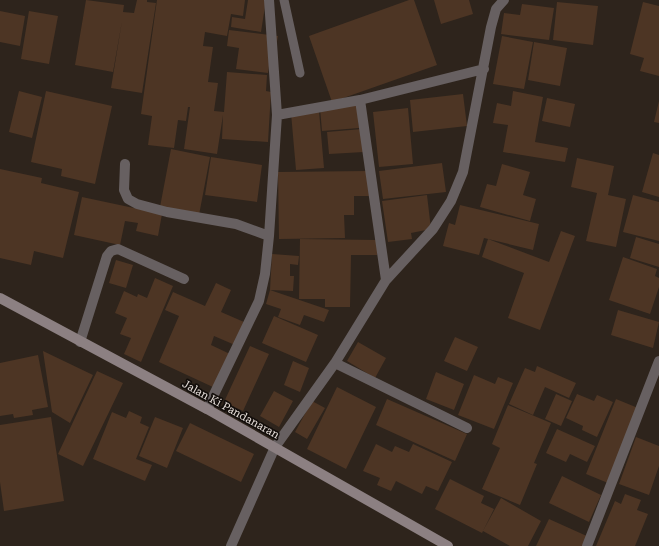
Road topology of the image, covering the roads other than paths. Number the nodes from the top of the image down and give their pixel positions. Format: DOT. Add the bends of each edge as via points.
graph roads {
  1 [pos="269,0"];
  2 [pos="284,0"];
  3 [pos="504,0"];
  4 [pos="484,69"];
  5 [pos="300,74"];
  6 [pos="360,100"];
  7 [pos="277,115"];
  8 [pos="125,164"];
  9 [pos="269,236"];
  10 [pos="184,279"];
  11 [pos="386,280"];
  12 [pos="0,298"];
  13 [pos="80,342"];
  14 [pos="659,361"];
  15 [pos="335,363"];
  16 [pos="208,409"];
  17 [pos="468,428"];
  18 [pos="275,447"];
  19 [pos="231,546"];
  20 [pos="448,546"];
  21 [pos="587,546"];
  1 -- 7 [label="street"];
  2 -- 5 [label="lane"];
  3 -- 4 [label="street" via="496,9"];
  4 -- 6 [label="street"];
  4 -- 11 [label="street" via="463,172 457,189 433,229"];
  6 -- 7 [label="street"];
  6 -- 11 [label="street"];
  7 -- 9 [label="street"];
  8 -- 9 [label="street" via="124,190 128,199 137,204 236,224"];
  9 -- 16 [label="street" via="265,274 258,301"];
  10 -- 13 [label="street" via="118,249 111,251 107,256"];
  11 -- 15 [label="street"];
  12 -- 13 [label="main road, Jalan Ki Pandanaran"];
  13 -- 16 [label="main road, Jalan Ki Pandanaran"];
  14 -- 21 [label="street"];
  15 -- 17 [label="street"];
  15 -- 18 [label="street"];
  16 -- 18 [label="main road, Jalan Ki Pandanaran"];
  18 -- 19 [label="street"];
  18 -- 20 [label="main road, Jalan Ki Pandanaran"];
}
